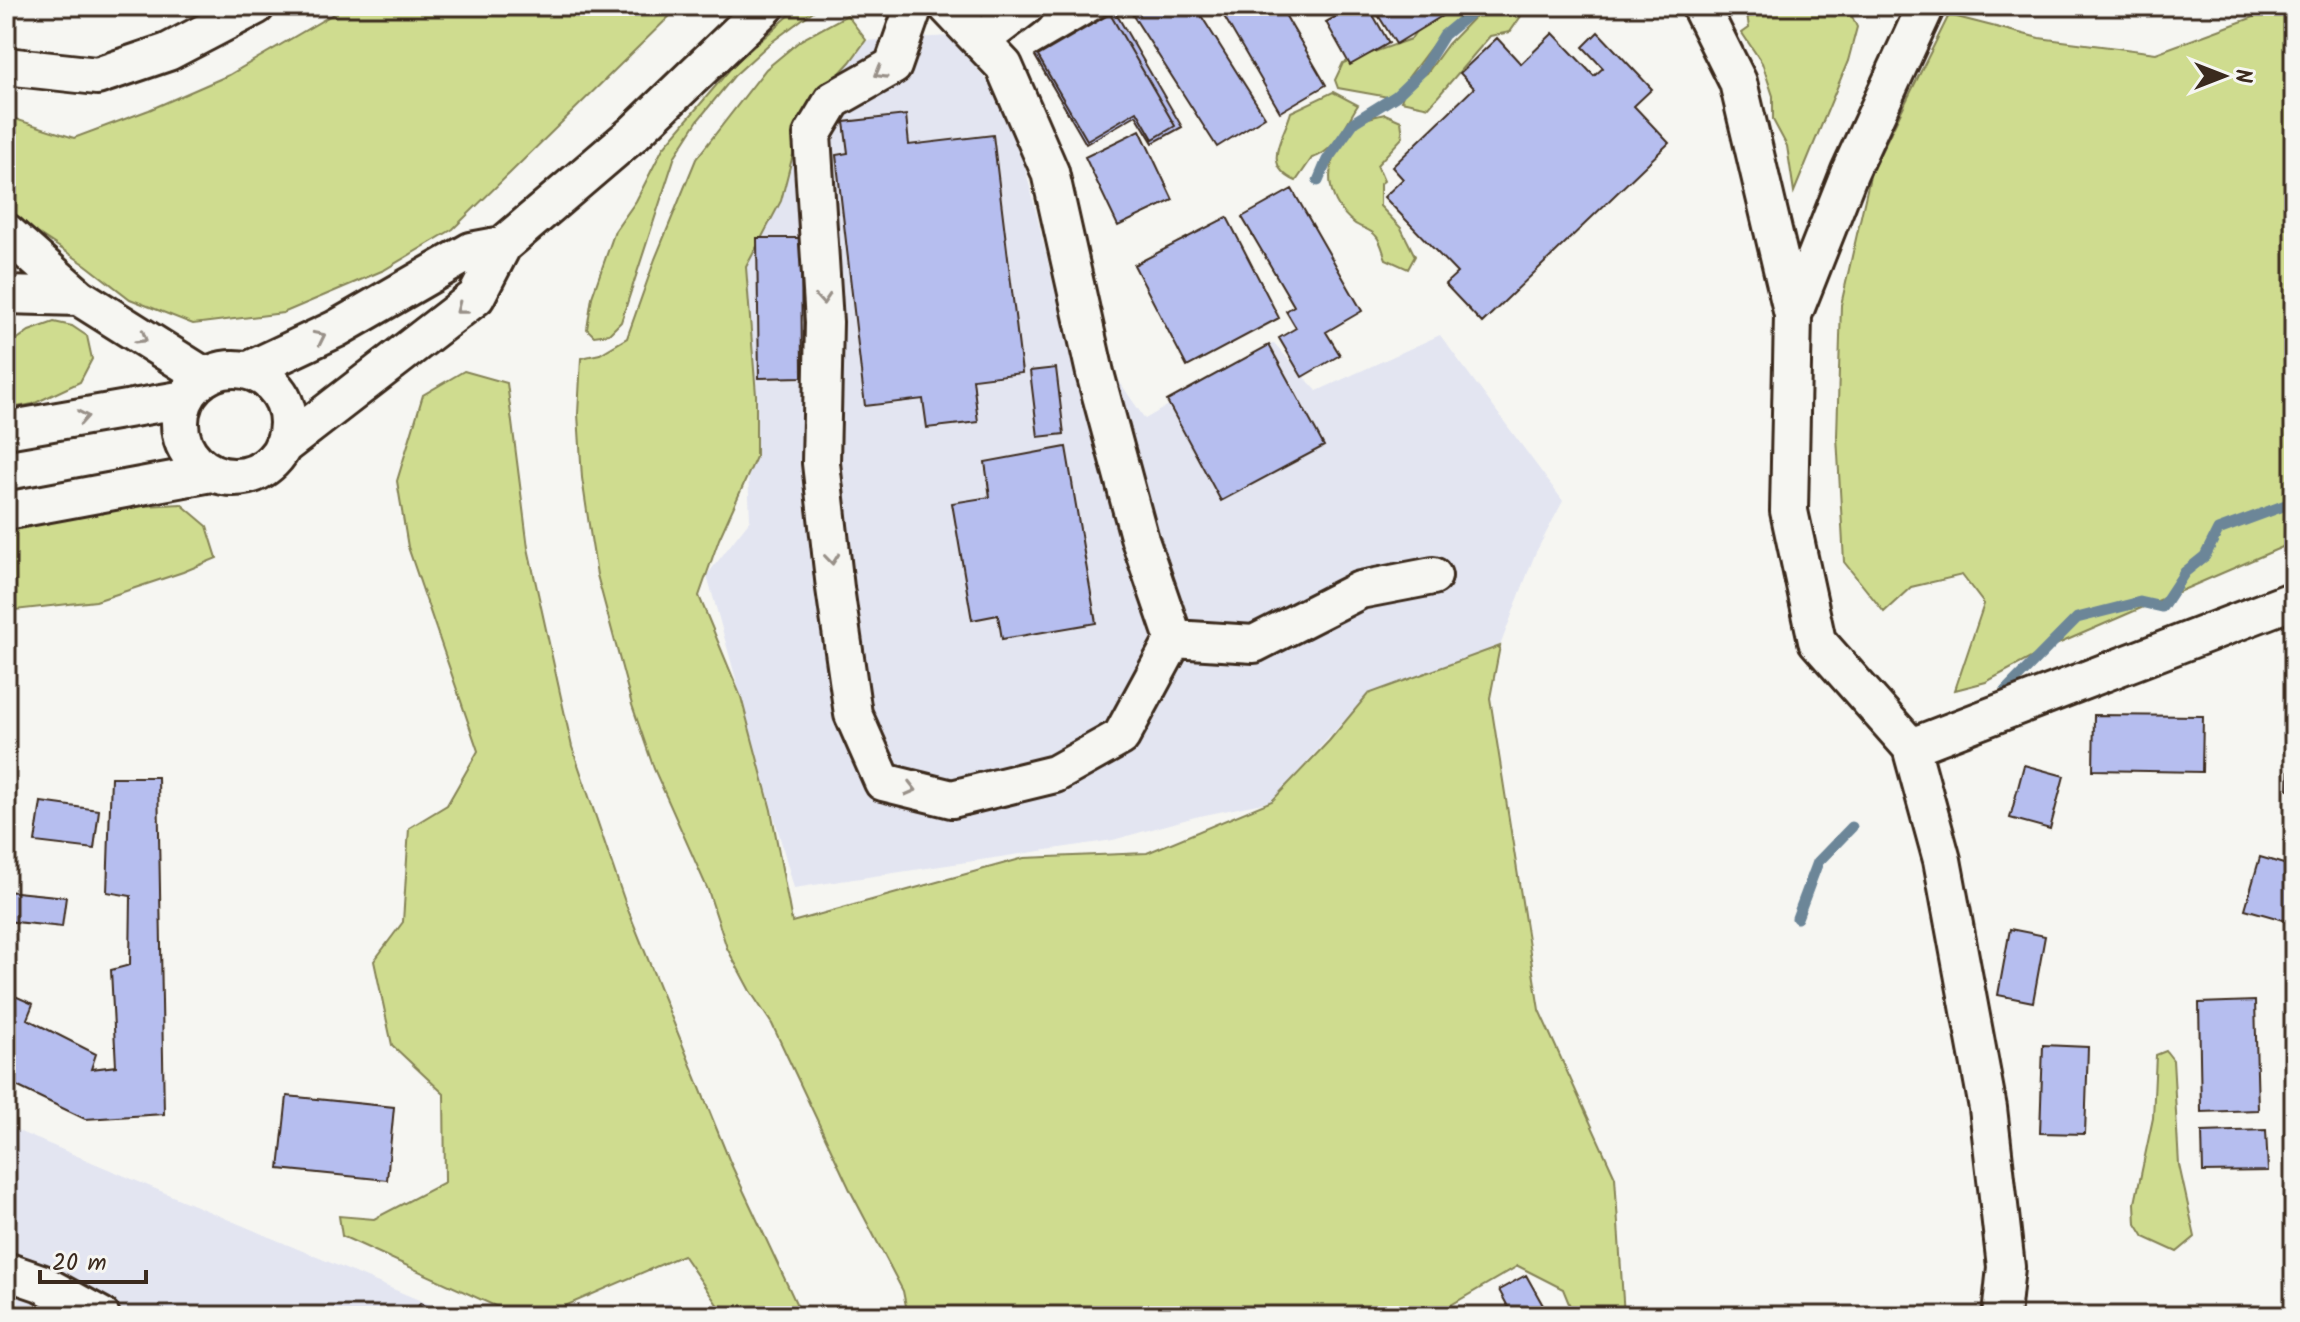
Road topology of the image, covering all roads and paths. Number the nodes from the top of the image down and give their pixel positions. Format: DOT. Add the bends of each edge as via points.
graph roads {
  1 [pos="256,6"];
  2 [pos="766,6"];
  3 [pos="914,6"];
  4 [pos="947,6"];
  5 [pos="1026,6"];
  6 [pos="1700,6"];
  7 [pos="1926,6"];
  8 [pos="980,41"];
  9 [pos="6,66"];
  10 [pos="6,232"];
  11 [pos="503,245"];
  12 [pos="6,295"];
  13 [pos="79,297"];
  14 [pos="1793,315"];
  15 [pos="249,370"];
  16 [pos="196,388"];
  17 [pos="6,430"];
  18 [pos="282,447"];
  19 [pos="211,473"];
  20 [pos="149,484"];
  21 [pos="6,490"];
  22 [pos="6,511"];
  23 [pos="1433,576"];
  24 [pos="2294,600"];
  25 [pos="1174,639"];
  26 [pos="1911,747"];
  27 [pos="6,1271"];
  28 [pos="101,1316"];
  29 [pos="2001,1316"];
  1 -- 9 [label="street" via="168,52 97,76"];
  2 -- 11 [label="street" via="634,133"];
  3 -- 25 [label="street, one-way" via="893,66 833,100 812,135 824,322 821,463 853,714 883,782 952,799 1055,774 1121,737"];
  4 -- 8 [label="street"];
  5 -- 8 [label="street"];
  6 -- 14 [label="street" via="1738,82"];
  7 -- 14 [label="street" via="1850,171"];
  8 -- 25 [label="street" via="1004,66 1050,172 1099,388 1140,540"];
  10 -- 13 [label="street"];
  15 -- 11 [label="street, one-way" via="336,329 471,251"];
  11 -- 18 [label="street, one-way" via="476,297"];
  12 -- 13 [label="street"];
  13 -- 16 [label="street, one-way"];
  14 -- 26 [label="street" via="1789,511 1817,641"];
  15 -- 16 [label="street" via="214,372"];
  15 -- 18 [label="street" via="271,384 285,406 288,424"];
  17 -- 16 [label="street, one-way"];
  16 -- 19 [label="street" via="180,413 180,431 197,463"];
  18 -- 19 [label="street" via="264,469 248,476"];
  19 -- 20 [label="street"];
  20 -- 21 [label="street" via="60,493"];
  20 -- 22 [label="street"];
  23 -- 25 [label="street" via="1360,590 1254,644"];
  24 -- 26 [label="street"];
  26 -- 29 [label="street" via="1942,860 1988,1108 2006,1267"];
  27 -- 28 [label="street" via="41,1283"];
}
